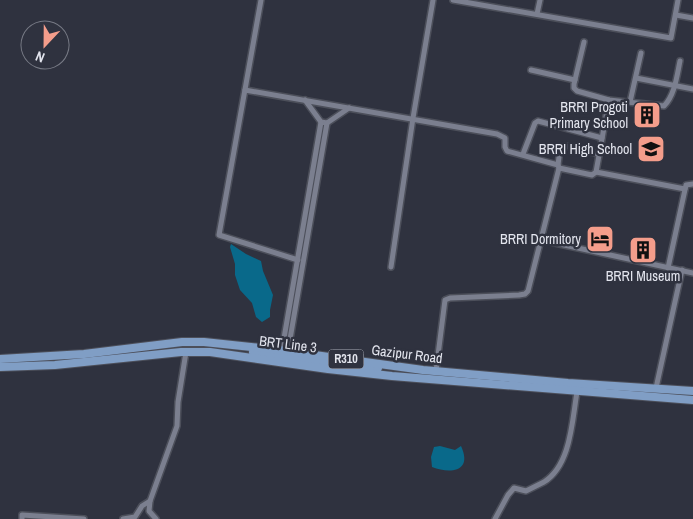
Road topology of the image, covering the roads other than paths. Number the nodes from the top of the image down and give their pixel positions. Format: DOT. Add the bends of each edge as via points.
graph roads {
  1 [pos="261,0"];
  2 [pos="434,0"];
  3 [pos="453,0"];
  4 [pos="540,0"];
  5 [pos="678,0"];
  6 [pos="537,14"];
  7 [pos="676,15"];
  8 [pos="693,18"];
  9 [pos="584,42"];
  10 [pos="641,53"];
  11 [pos="680,61"];
  12 [pos="531,70"];
  13 [pos="636,78"];
  14 [pos="575,80"];
  15 [pos="675,85"];
  16 [pos="693,89"];
  17 [pos="245,90"];
  18 [pos="305,100"];
  19 [pos="609,100"];
  20 [pos="630,102"];
  21 [pos="349,108"];
  22 [pos="412,118"];
  23 [pos="324,123"];
  24 [pos="602,138"];
  25 [pos="523,154"];
  26 [pos="599,154"];
  27 [pos="558,166"];
  28 [pos="596,172"];
  29 [pos="693,184"];
  30 [pos="685,189"];
  31 [pos="541,240"];
  32 [pos="298,260"];
  33 [pos="390,267"];
  34 [pos="668,268"];
  35 [pos="682,270"];
  36 [pos="693,273"];
  37 [pos="285,351"];
  38 [pos="186,352"];
  39 [pos="0,361"];
  40 [pos="0,368"];
  41 [pos="436,371"];
  42 [pos="656,388"];
  43 [pos="693,391"];
  44 [pos="577,392"];
  45 [pos="693,395"];
  46 [pos="693,400"];
  47 [pos="150,501"];
  48 [pos="135,518"];
  49 [pos="22,519"];
  50 [pos="84,519"];
  51 [pos="123,519"];
  52 [pos="156,519"];
  53 [pos="495,519"];
  1 -- 17 [label="street"];
  2 -- 22 [label="street"];
  3 -- 6 [label="street"];
  4 -- 6 [label="street"];
  5 -- 7 [label="street"];
  6 -- 7 [label="street" via="671,38"];
  7 -- 8 [label="street"];
  9 -- 14 [label="street"];
  10 -- 13 [label="street"];
  11 -- 15 [label="street"];
  12 -- 14 [label="street"];
  13 -- 15 [label="street"];
  13 -- 20 [label="street"];
  14 -- 19 [label="street" via="577,91"];
  15 -- 16 [label="street"];
  15 -- 20 [label="street" via="664,106"];
  17 -- 18 [label="street"];
  17 -- 32 [label="street" via="219,235"];
  18 -- 21 [label="street"];
  18 -- 23 [label="street"];
  19 -- 20 [label="street"];
  19 -- 24 [label="street"];
  21 -- 22 [label="street"];
  21 -- 23 [label="street"];
  22 -- 25 [label="street" via="497,134 505,138 508,151"];
  22 -- 33 [label="street"];
  23 -- 32 [label="street"];
  23 -- 37 [label="street"];
  24 -- 25 [label="street" via="538,121 534,123"];
  24 -- 26 [label="street"];
  25 -- 27 [label="street"];
  26 -- 27 [label="street" via="565,146 560,149"];
  26 -- 28 [label="street"];
  27 -- 28 [label="street" via="592,175"];
  27 -- 31 [label="street"];
  28 -- 30 [label="street"];
  29 -- 30 [label="street" via="686,185"];
  30 -- 34 [label="street"];
  31 -- 34 [label="street"];
  31 -- 41 [label="street" via="525,294 445,300"];
  32 -- 37 [label="street"];
  34 -- 35 [label="street"];
  35 -- 36 [label="street"];
  35 -- 42 [label="street"];
  37 -- 39 [label="main road, Gazipur Road / R310" via="182,342"];
  37 -- 41 [label="main road, Gazipur Road / R310"];
  38 -- 40 [label="main road, Gazipur Road / R310"];
  38 -- 44 [label="main road, Gazipur Road / R310" via="210,352 392,376"];
  38 -- 47 [label="street" via="177,426"];
  39 -- 45 [label="main road, BRT Line 3" via="85,358 205,346 515,383"];
  41 -- 42 [label="main road, Gazipur Road / R310"];
  42 -- 43 [label="main road, Gazipur Road / R310"];
  44 -- 46 [label="main road, Gazipur Road / R310"];
  44 -- 53 [label="street" via="560,466 545,481 526,491 514,488"];
  47 -- 48 [label="street" via="142,506"];
  47 -- 52 [label="street" via="149,511"];
  48 -- 51 [label="street"];
  49 -- 50 [label="street" via="22,515"];
}
